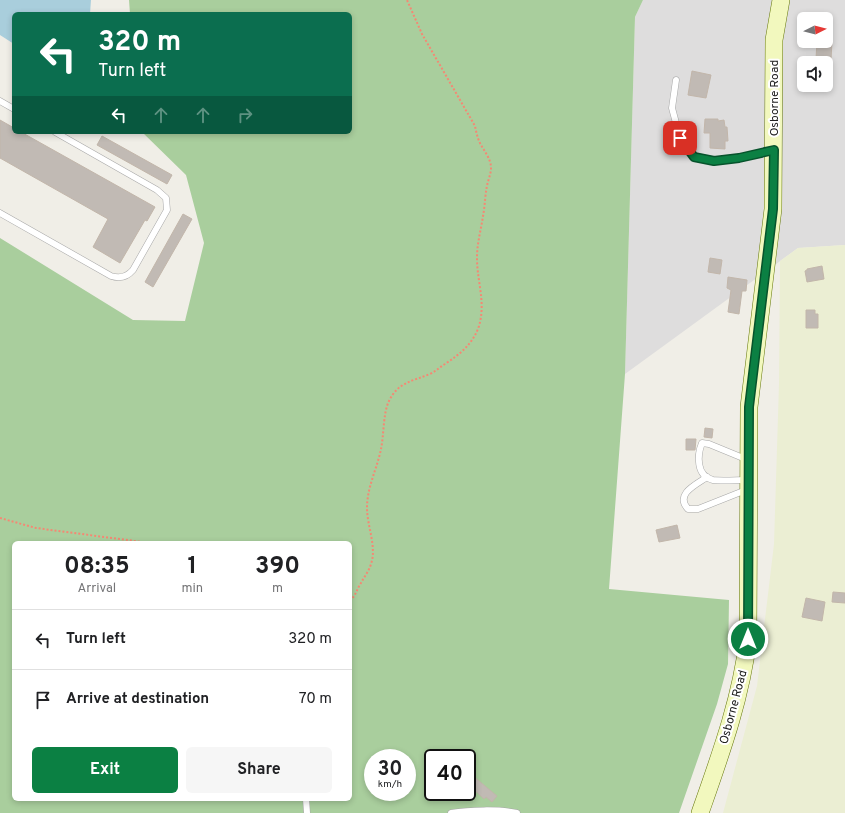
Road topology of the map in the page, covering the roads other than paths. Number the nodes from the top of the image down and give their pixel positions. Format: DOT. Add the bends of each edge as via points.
graph roads {
  1 [pos="781,0"];
  2 [pos="676,80"];
  3 [pos="0,101"];
  4 [pos="12,108"];
  5 [pos="59,134"];
  6 [pos="774,150"];
  7 [pos="0,213"];
  8 [pos="749,461"];
  9 [pos="707,477"];
  10 [pos="749,485"];
  11 [pos="306,801"];
  12 [pos="508,812"];
  13 [pos="307,813"];
  14 [pos="451,813"];
  15 [pos="517,813"];
  16 [pos="700,813"];
  1 -- 6 [label="street, Osborne Road" via="774,40"];
  2 -- 6 [label="lane" via="672,108 680,138 694,157 714,161"];
  3 -- 4 [label="lane"];
  5 -- 7 [label="lane" via="157,190 166,198 167,210 133,270 125,277 111,276"];
  6 -- 8 [label="street, Osborne Road" via="773,209 749,407"];
  8 -- 9 [label="lane" via="702,443 698,456 699,465"];
  8 -- 10 [label="street, Osborne Road"];
  9 -- 10 [label="lane"];
  9 -- 10 [label="lane" via="687,491 684,505 688,509 698,509"];
  10 -- 16 [label="street, Osborne Road" via="746,658 732,719"];
  11 -- 13 [label="lane"];
  12 -- 14 [label="lane" via="467,810"];
  12 -- 15 [label="lane"];
}
